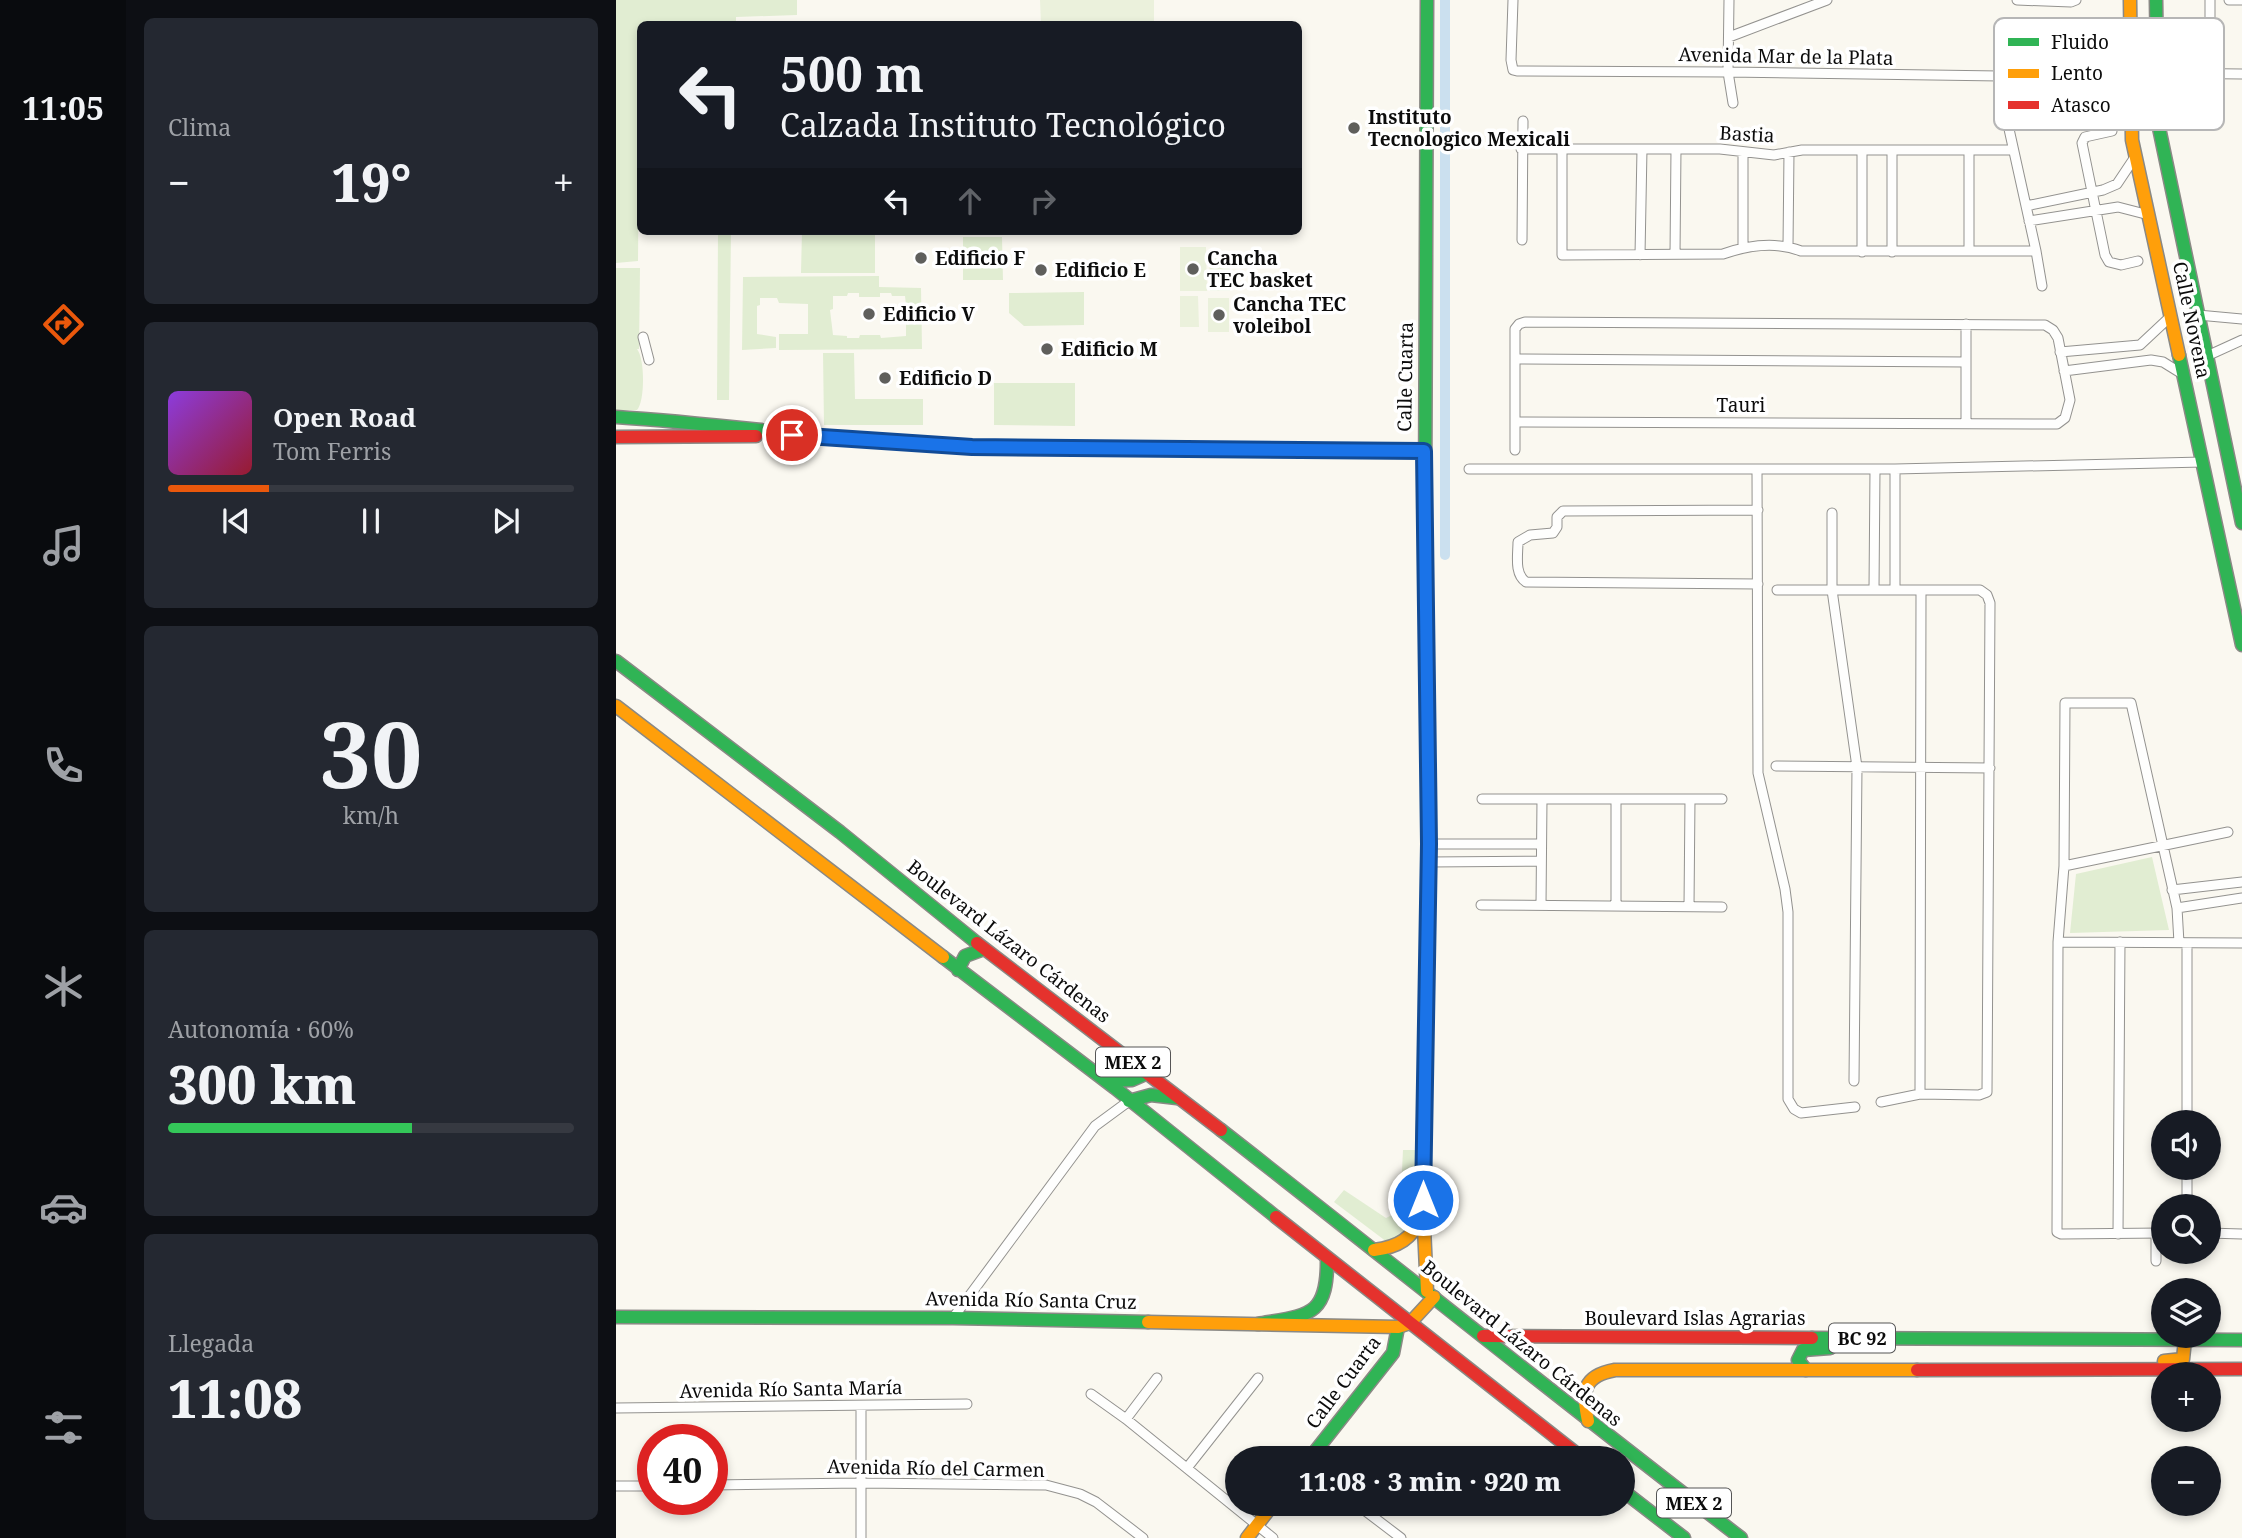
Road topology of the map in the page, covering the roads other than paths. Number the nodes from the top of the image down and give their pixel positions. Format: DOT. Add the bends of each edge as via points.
graph roads {
  1 [pos="1427,0"];
  2 [pos="1513,0"];
  3 [pos="1729,0"];
  4 [pos="1827,0"];
  5 [pos="2017,0"];
  6 [pos="2130,0"];
  7 [pos="2155,0"];
  8 [pos="2210,0"];
  9 [pos="2229,0"];
  10 [pos="2242,0"];
  11 [pos="2075,1"];
  12 [pos="2130,18"];
  13 [pos="2155,18"];
  14 [pos="2210,18"];
  15 [pos="1729,37"];
  16 [pos="1728,72"];
  17 [pos="2224,74"];
  18 [pos="2242,74"];
  19 [pos="1994,76"];
  20 [pos="1732,103"];
  21 [pos="1522,121"];
  22 [pos="2009,130"];
  23 [pos="2132,130"];
  24 [pos="2159,130"];
  25 [pos="2112,131"];
  26 [pos="1521,149"];
  27 [pos="1562,149"];
  28 [pos="1642,149"];
  29 [pos="1676,149"];
  30 [pos="1862,150"];
  31 [pos="1969,150"];
  32 [pos="2013,150"];
  33 [pos="1892,151"];
  34 [pos="1744,152"];
  35 [pos="1788,152"];
  36 [pos="2136,155"];
  37 [pos="2092,192"];
  38 [pos="2026,206"];
  39 [pos="2095,210"];
  40 [pos="2149,215"];
  41 [pos="2029,221"];
  42 [pos="1522,240"];
  43 [pos="1788,246"];
  44 [pos="1744,247"];
  45 [pos="1969,251"];
  46 [pos="2036,251"];
  47 [pos="1862,252"];
  48 [pos="1892,252"];
  49 [pos="1675,254"];
  50 [pos="1640,255"];
  51 [pos="2138,261"];
  52 [pos="2042,286"];
  53 [pos="2171,316"];
  54 [pos="2198,316"];
  55 [pos="2242,320"];
  56 [pos="1966,324"];
  57 [pos="643,337"];
  58 [pos="2242,340"];
  59 [pos="2124,347"];
  60 [pos="2060,352"];
  61 [pos="2207,356"];
  62 [pos="1516,359"];
  63 [pos="649,360"];
  64 [pos="1966,362"];
  65 [pos="2126,364"];
  66 [pos="2064,370"];
  67 [pos="2184,375"];
  68 [pos="616,416"];
  69 [pos="637,416"];
  70 [pos="1516,422"];
  71 [pos="1966,422"];
  72 [pos="792,435"];
  73 [pos="616,437"];
  74 [pos="637,437"];
  75 [pos="1515,450"];
  76 [pos="1424,451"];
  77 [pos="2228,458"];
  78 [pos="2203,462"];
  79 [pos="1469,469"];
  80 [pos="1875,469"];
  81 [pos="1895,469"];
  82 [pos="1757,470"];
  83 [pos="1758,510"];
  84 [pos="1832,513"];
  85 [pos="2242,523"];
  86 [pos="1758,584"];
  87 [pos="1777,590"];
  88 [pos="1832,590"];
  89 [pos="1874,590"];
  90 [pos="1895,590"];
  91 [pos="1921,590"];
  92 [pos="2242,645"];
  93 [pos="618,664"];
  94 [pos="616,706"];
  95 [pos="1776,766"];
  96 [pos="1857,767"];
  97 [pos="1921,767"];
  98 [pos="1990,768"];
  99 [pos="1482,799"];
  100 [pos="1542,799"];
  101 [pos="1616,799"];
  102 [pos="1690,799"];
  103 [pos="1722,799"];
  104 [pos="2228,832"];
  105 [pos="1429,844"];
  106 [pos="1541,844"];
  107 [pos="2164,846"];
  108 [pos="1541,861"];
  109 [pos="1429,862"];
  110 [pos="2064,866"];
  111 [pos="2242,882"];
  112 [pos="2172,890"];
  113 [pos="2242,898"];
  114 [pos="1481,905"];
  115 [pos="1541,905"];
  116 [pos="1616,905"];
  117 [pos="1689,906"];
  118 [pos="1722,906"];
  119 [pos="2177,908"];
  120 [pos="2058,942"];
  121 [pos="2120,942"];
  122 [pos="2183,943"];
  123 [pos="2242,943"];
  124 [pos="984,949"];
  125 [pos="958,970"];
  126 [pos="1148,1073"];
  127 [pos="1854,1081"];
  128 [pos="1106,1082"];
  129 [pos="1920,1094"];
  130 [pos="1179,1098"];
  131 [pos="1129,1101"];
  132 [pos="1881,1102"];
  133 [pos="1855,1107"];
  134 [pos="2187,1110"];
  135 [pos="1423,1215"];
  136 [pos="2151,1233"];
  137 [pos="2221,1233"];
  138 [pos="2118,1234"];
  139 [pos="2242,1234"];
  140 [pos="1374,1250"];
  141 [pos="1327,1258"];
  142 [pos="1430,1294"];
  143 [pos="616,1317"];
  144 [pos="953,1318"];
  145 [pos="1258,1324"];
  146 [pos="1404,1325"];
  147 [pos="1483,1336"];
  148 [pos="1887,1338"];
  149 [pos="2151,1340"];
  150 [pos="2221,1340"];
  151 [pos="2242,1340"];
  152 [pos="2185,1348"];
  153 [pos="1806,1370"];
  154 [pos="2122,1370"];
  155 [pos="2242,1370"];
  156 [pos="1157,1378"];
  157 [pos="1258,1378"];
  158 [pos="1091,1394"];
  159 [pos="967,1404"];
  160 [pos="861,1406"];
  161 [pos="616,1408"];
  162 [pos="1126,1419"];
  163 [pos="1588,1421"];
  164 [pos="1319,1446"];
  165 [pos="1566,1446"];
  166 [pos="1187,1468"];
  167 [pos="861,1483"];
  168 [pos="728,1485"];
  169 [pos="616,1486"];
  170 [pos="637,1486"];
  171 [pos="1635,1500"];
  172 [pos="1263,1516"];
  173 [pos="1372,1516"];
  174 [pos="1256,1525"];
  175 [pos="861,1538"];
  176 [pos="1143,1538"];
  177 [pos="1247,1538"];
  178 [pos="1273,1538"];
  179 [pos="1401,1538"];
  180 [pos="1684,1538"];
  181 [pos="1741,1538"];
  1 -- 76 [label="main road, Calle Cuarta"];
  2 -- 16 [label="street, Avenida Mar de la Plata" via="1513,70"];
  3 -- 15 [label="street"];
  4 -- 15 [label="street"];
  5 -- 11 [label="street"];
  6 -- 12 [label="main road, Calle Novena"];
  7 -- 13 [label="main road, Calle Novena"];
  8 -- 14 [label="street"];
  9 -- 10 [label="street"];
  15 -- 16 [label="street"];
  16 -- 19 [label="street, Avenida Mar de la Plata"];
  16 -- 20 [label="street"];
  17 -- 18 [label="street"];
  21 -- 26 [label="street"];
  22 -- 32 [label="street"];
  23 -- 36 [label="main road, Calle Novena"];
  24 -- 54 [label="main road, Calle Novena"];
  25 -- 37 [label="street" via="2085,137 2082,143"];
  26 -- 27 [label="street, Bastia"];
  26 -- 42 [label="street"];
  27 -- 28 [label="street, Bastia"];
  27 -- 50 [label="street" via="1562,255"];
  28 -- 29 [label="street, Bastia"];
  28 -- 50 [label="street"];
  29 -- 34 [label="street, Bastia"];
  29 -- 49 [label="street"];
  30 -- 33 [label="street, Bastia"];
  30 -- 35 [label="street, Bastia"];
  30 -- 47 [label="street"];
  31 -- 32 [label="street, Bastia"];
  31 -- 33 [label="street, Bastia"];
  31 -- 45 [label="street"];
  32 -- 38 [label="street"];
  33 -- 48 [label="street"];
  34 -- 35 [label="street, Bastia"];
  34 -- 44 [label="street"];
  35 -- 43 [label="street"];
  36 -- 37 [label="street" via="2117,184"];
  36 -- 40 [label="main road, Calle Novena"];
  37 -- 38 [label="street"];
  37 -- 39 [label="street"];
  38 -- 41 [label="street"];
  39 -- 40 [label="street" via="2118,207"];
  39 -- 41 [label="street"];
  39 -- 51 [label="street" via="2109,262"];
  40 -- 53 [label="main road, Calle Novena"];
  41 -- 46 [label="street"];
  43 -- 44 [label="street"];
  43 -- 47 [label="street" via="1801,251"];
  44 -- 49 [label="street" via="1723,254"];
  45 -- 46 [label="street"];
  45 -- 48 [label="street"];
  46 -- 52 [label="street"];
  47 -- 48 [label="street"];
  49 -- 50 [label="street"];
  53 -- 59 [label="street" via="2140,345"];
  53 -- 67 [label="main road, Calle Novena"];
  54 -- 55 [label="street"];
  54 -- 61 [label="main road, Calle Novena"];
  56 -- 60 [label="street" via="2045,325 2053,330"];
  56 -- 62 [label="street" via="1525,322 1516,329"];
  56 -- 64 [label="street"];
  57 -- 63 [label="street"];
  58 -- 61 [label="street"];
  59 -- 60 [label="street"];
  59 -- 65 [label="street"];
  60 -- 66 [label="street"];
  61 -- 77 [label="main road, Calle Novena"];
  62 -- 64 [label="street"];
  62 -- 70 [label="street"];
  64 -- 71 [label="street"];
  65 -- 66 [label="street"];
  65 -- 67 [label="street" via="2163,362"];
  66 -- 71 [label="street, Tauri" via="2070,400 2061,422"];
  67 -- 78 [label="main road, Calle Novena"];
  68 -- 69 [label="main road"];
  69 -- 72 [label="main road"];
  69 -- 74 [label="main road" via="642,425"];
  70 -- 71 [label="street, Tauri"];
  70 -- 75 [label="street"];
  72 -- 74 [label="main road"];
  72 -- 76 [label="main road" via="972,447"];
  73 -- 74 [label="main road"];
  76 -- 105 [label="main road, Calle Cuarta"];
  77 -- 78 [label="main road"];
  77 -- 85 [label="main road, Calle Novena"];
  78 -- 81 [label="street"];
  78 -- 92 [label="main road, Calle Novena"];
  79 -- 82 [label="street"];
  80 -- 81 [label="street"];
  80 -- 82 [label="street"];
  80 -- 89 [label="street"];
  81 -- 90 [label="street"];
  82 -- 83 [label="street"];
  83 -- 86 [label="street"];
  83 -- 86 [label="street" via="1563,511 1553,533 1530,535 1518,542 1518,571 1526,582"];
  84 -- 88 [label="street"];
  86 -- 133 [label="street" via="1758,773 1788,912 1788,1099 1801,1113"];
  87 -- 88 [label="street"];
  88 -- 89 [label="street"];
  88 -- 96 [label="street"];
  89 -- 90 [label="street"];
  90 -- 91 [label="street"];
  91 -- 97 [label="street"];
  91 -- 98 [label="street" via="1980,590 1987,595"];
  93 -- 124 [label="main road, Boulevard Lázaro Cárdenas / MEX 2"];
  94 -- 125 [label="main road, MEX 2"];
  95 -- 96 [label="street"];
  96 -- 97 [label="street"];
  96 -- 127 [label="street"];
  97 -- 98 [label="street"];
  97 -- 129 [label="street"];
  98 -- 129 [label="street" via="1987,1092"];
  99 -- 100 [label="street"];
  100 -- 101 [label="street"];
  100 -- 106 [label="street"];
  101 -- 102 [label="street"];
  101 -- 116 [label="street"];
  102 -- 103 [label="street"];
  102 -- 117 [label="street"];
  104 -- 107 [label="street"];
  105 -- 106 [label="street"];
  105 -- 109 [label="main road, Calle Cuarta"];
  106 -- 108 [label="street"];
  107 -- 110 [label="street"];
  107 -- 110 [label="street" via="2130,703 2065,704"];
  107 -- 112 [label="street"];
  108 -- 109 [label="street"];
  108 -- 115 [label="street"];
  109 -- 135 [label="main road, Calle Cuarta"];
  110 -- 120 [label="street"];
  111 -- 112 [label="street"];
  112 -- 119 [label="street"];
  113 -- 119 [label="street"];
  114 -- 115 [label="street"];
  115 -- 116 [label="street"];
  116 -- 117 [label="street"];
  117 -- 118 [label="street"];
  119 -- 122 [label="street"];
  120 -- 121 [label="street"];
  120 -- 138 [label="street" via="2057,1232"];
  121 -- 122 [label="street"];
  121 -- 138 [label="street"];
  122 -- 123 [label="street"];
  122 -- 134 [label="street"];
  124 -- 125 [label="main road" via="965,956"];
  124 -- 126 [label="main road, Boulevard Lázaro Cárdenas / MEX 2"];
  125 -- 128 [label="main road, MEX 2"];
  126 -- 128 [label="main road"];
  126 -- 130 [label="main road, Boulevard Lázaro Cárdenas / MEX 2"];
  128 -- 131 [label="main road, MEX 2"];
  129 -- 132 [label="street"];
  130 -- 131 [label="main road" via="1151,1095"];
  130 -- 140 [label="main road, Boulevard Lázaro Cárdenas / MEX 2"];
  131 -- 141 [label="main road, MEX 2"];
  131 -- 144 [label="street" via="1095,1126"];
  135 -- 140 [label="main road" via="1404,1243"];
  135 -- 142 [label="main road, Calle Cuarta"];
  136 -- 138 [label="street"];
  137 -- 139 [label="street"];
  140 -- 142 [label="main road, Boulevard Lázaro Cárdenas / MEX 2"];
  141 -- 145 [label="main road" via="1328,1288 1322,1303 1301,1315"];
  141 -- 146 [label="main road, MEX 2"];
  142 -- 146 [label="main road"];
  142 -- 147 [label="main road, Boulevard Lázaro Cárdenas / MEX 2"];
  143 -- 144 [label="main road, Avenida Río Santa Cruz"];
  144 -- 145 [label="main road, Avenida Río Santa Cruz"];
  145 -- 146 [label="main road, Avenida Río Santa Cruz"];
  146 -- 164 [label="main road, Calle Cuarta" via="1393,1353"];
  146 -- 165 [label="main road, MEX 2"];
  147 -- 148 [label="main road, Boulevard Islas Agrarias / BC 92"];
  147 -- 163 [label="main road, Boulevard Lázaro Cárdenas / MEX 2"];
  148 -- 149 [label="main road, Boulevard Islas Agrarias / BC 92"];
  148 -- 153 [label="main road" via="1875,1348 1803,1350 1798,1360"];
  150 -- 151 [label="main road, Boulevard Islas Agrarias / BC 92"];
  152 -- 154 [label="main road" via="2182,1359 2141,1362"];
  153 -- 154 [label="main road, BC 92"];
  153 -- 163 [label="main road, BC 92" via="1605,1371 1593,1376 1586,1388"];
  154 -- 155 [label="main road, BC 92"];
  156 -- 162 [label="street"];
  157 -- 166 [label="street"];
  158 -- 162 [label="street"];
  159 -- 160 [label="street, Avenida Río Santa María"];
  160 -- 161 [label="street, Avenida Río Santa María"];
  160 -- 167 [label="street"];
  162 -- 166 [label="street"];
  163 -- 181 [label="main road, Boulevard Lázaro Cárdenas / MEX 2"];
  166 -- 174 [label="street"];
  167 -- 168 [label="street, Avenida Río del Carmen"];
  167 -- 175 [label="street"];
  167 -- 176 [label="street, Avenida Río del Carmen" via="1056,1487 1096,1502"];
  169 -- 170 [label="street"];
  171 -- 180 [label="main road, MEX 2"];
  172 -- 174 [label="main road"];
  173 -- 179 [label="street"];
  174 -- 177 [label="main road"];
  174 -- 178 [label="street"];
}
